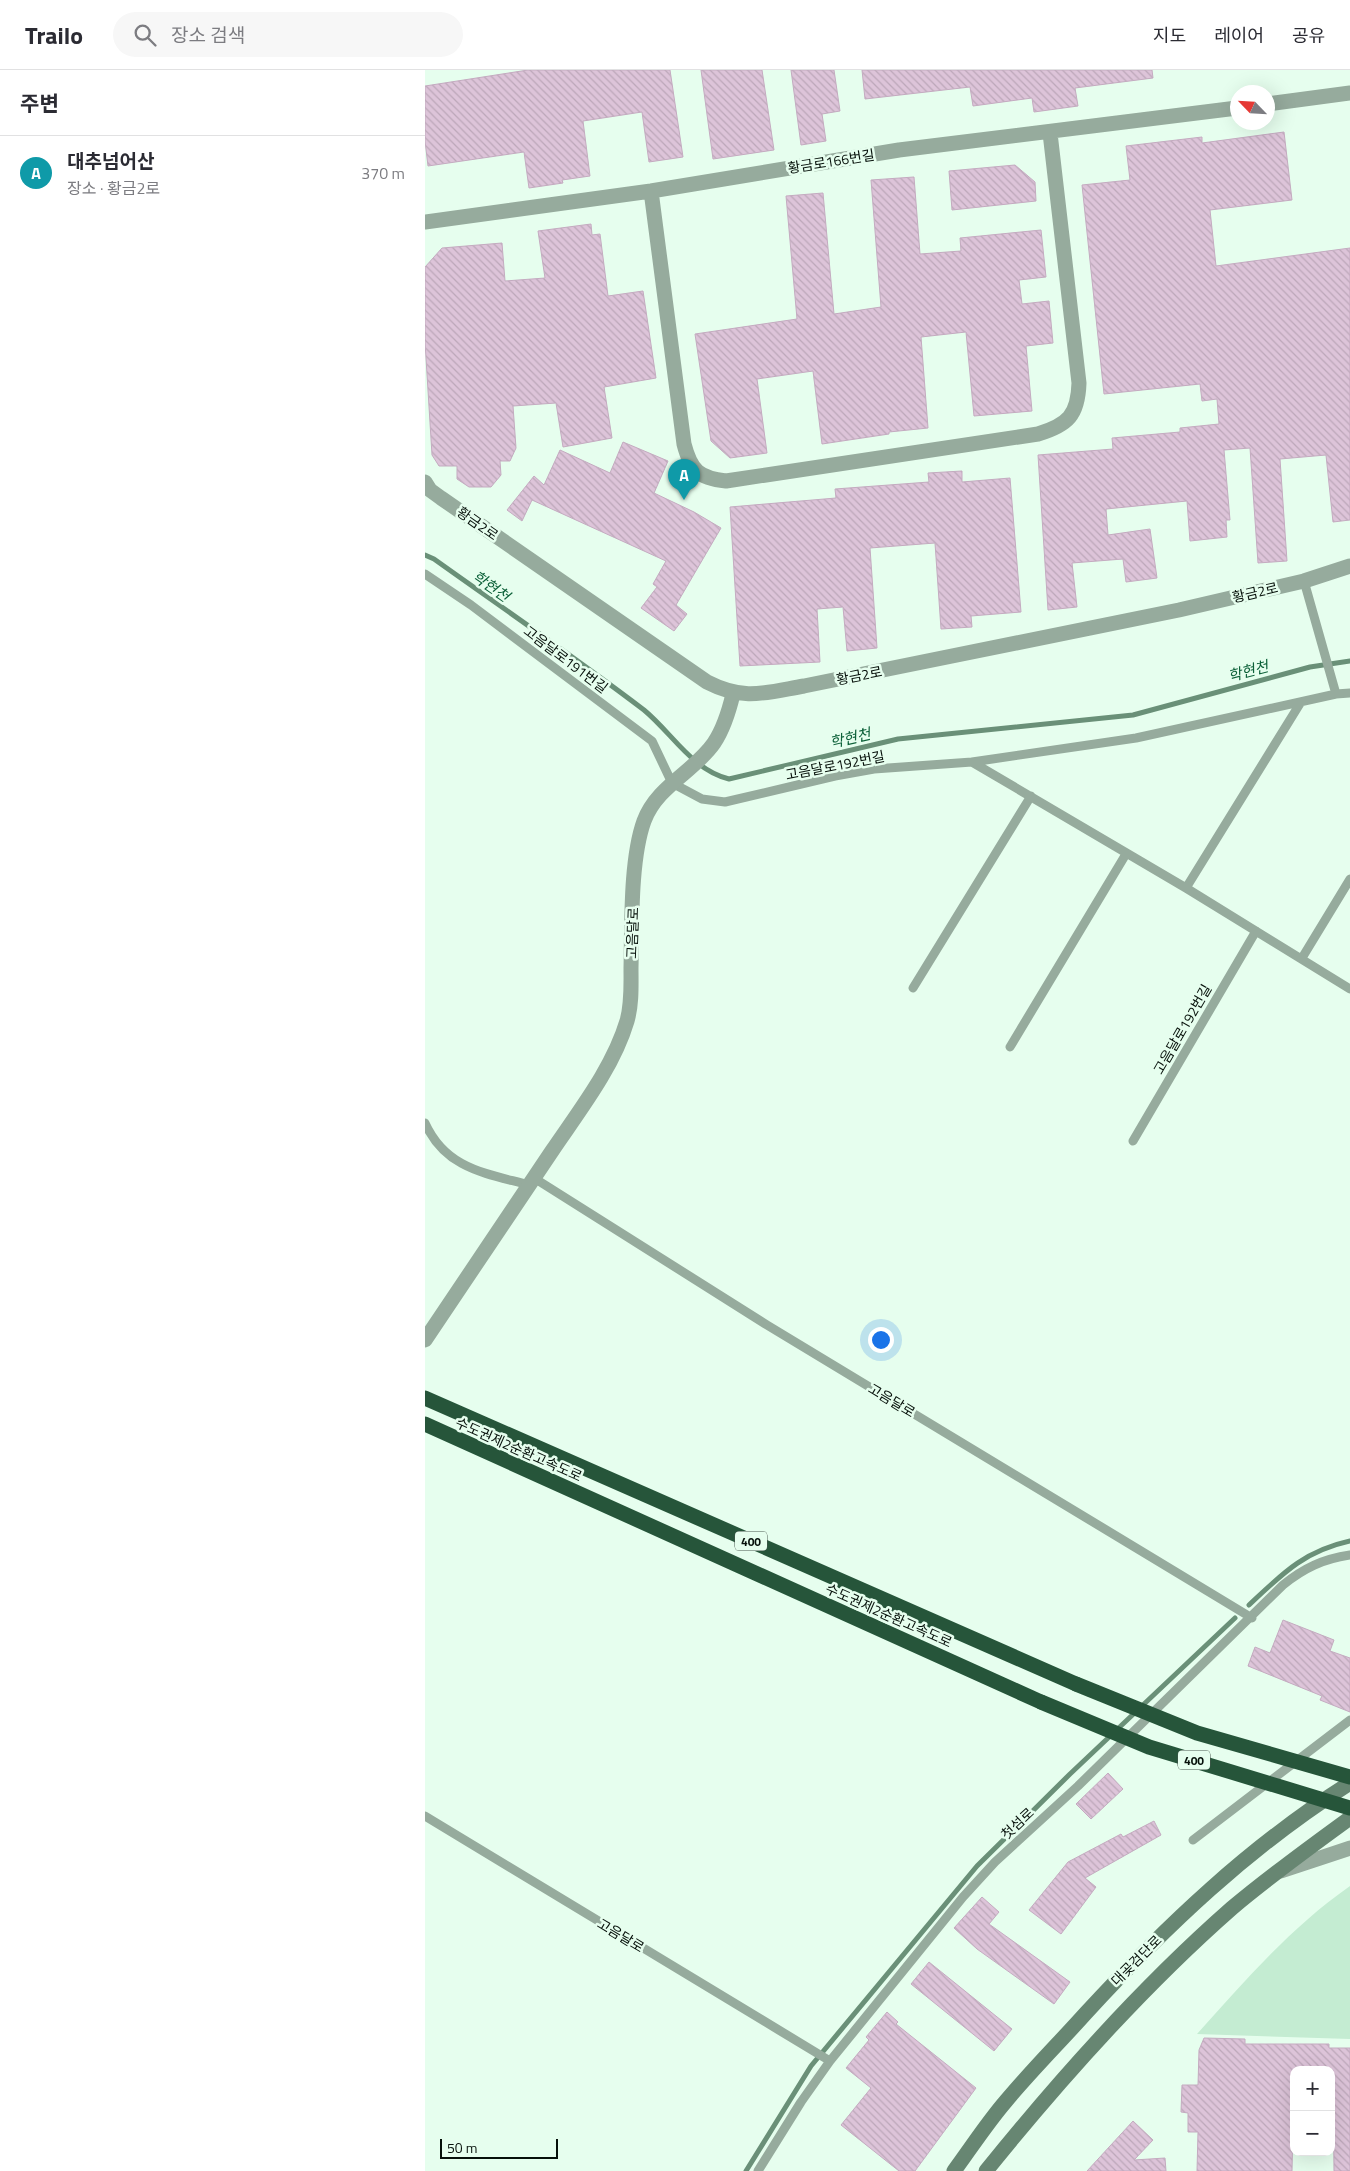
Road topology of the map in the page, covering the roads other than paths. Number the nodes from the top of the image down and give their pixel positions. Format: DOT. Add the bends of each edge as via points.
graph roads {
  1 [pos="1350,94"];
  2 [pos="1275,103"];
  3 [pos="1230,109"];
  4 [pos="1050,133"];
  5 [pos="651,191"];
  6 [pos="425,222"];
  7 [pos="425,482"];
  8 [pos="1350,566"];
  9 [pos="425,574"];
  10 [pos="1304,581"];
  11 [pos="1350,693"];
  12 [pos="733,694"];
  13 [pos="1336,694"];
  14 [pos="1301,702"];
  15 [pos="972,762"];
  16 [pos="677,778"];
  17 [pos="1031,796"];
  18 [pos="1126,854"];
  19 [pos="1350,879"];
  20 [pos="1186,888"];
  21 [pos="1256,931"];
  22 [pos="1302,958"];
  23 [pos="913,988"];
  24 [pos="1350,989"];
  25 [pos="1010,1047"];
  26 [pos="425,1123"];
  27 [pos="1133,1141"];
  28 [pos="532,1181"];
  29 [pos="425,1340"];
  30 [pos="425,1398"];
  31 [pos="425,1424"];
  32 [pos="1350,1555"];
  33 [pos="1252,1618"];
  34 [pos="1350,1720"];
  35 [pos="1350,1777"];
  36 [pos="1350,1782"];
  37 [pos="1350,1808"];
  38 [pos="425,1816"];
  39 [pos="1350,1818"];
  40 [pos="1193,1840"];
  41 [pos="1350,1848"];
  42 [pos="1275,1873"];
  43 [pos="830,2061"];
  44 [pos="759,2171"];
  45 [pos="954,2171"];
  46 [pos="986,2171"];
  1 -- 2 [label="street"];
  3 -- 4 [label="street, 황금로166번길"];
  4 -- 5 [label="street, 황금로166번길" via="899,150"];
  4 -- 5 [label="street" via="1079,383 1073,413 1060,426 1038,434 900,456 726,481 701,475 693,468 684,444"];
  5 -- 6 [label="street, 황금로166번길"];
  7 -- 12 [label="street, 황금2로" via="441,498 699,676"];
  8 -- 10 [label="street, 황금2로"];
  9 -- 16 [label="lane, 고음달로191번길" via="510,633 652,742"];
  10 -- 12 [label="street, 황금2로" via="1179,610 813,684 750,695"];
  10 -- 13 [label="lane"];
  11 -- 13 [label="lane, 고음달로192번길"];
  12 -- 16 [label="street, 고음달로" via="721,730 705,752"];
  13 -- 14 [label="lane, 고음달로192번길"];
  14 -- 15 [label="lane, 고음달로192번길" via="1136,738"];
  14 -- 20 [label="lane"];
  15 -- 16 [label="lane, 고음달로192번길" via="874,769 725,802 702,799"];
  15 -- 17 [label="lane"];
  16 -- 28 [label="street, 고음달로" via="649,810 639,837 633,904 631,998 622,1038"];
  17 -- 18 [label="lane"];
  17 -- 23 [label="lane"];
  18 -- 20 [label="lane"];
  18 -- 25 [label="lane"];
  19 -- 22 [label="lane"];
  20 -- 21 [label="lane"];
  21 -- 22 [label="lane"];
  21 -- 27 [label="lane, 고음달로192번길"];
  22 -- 24 [label="lane"];
  26 -- 28 [label="lane, 고음달로" via="431,1137 451,1158 484,1173"];
  28 -- 29 [label="street, 고음달로"];
  28 -- 33 [label="lane, 고음달로"];
  30 -- 35 [label="highway, 수도권제2순환고속도로 / 400, bridge" via="1076,1684 1197,1732"];
  31 -- 37 [label="highway, 수도권제2순환고속도로 / 400, bridge" via="1041,1702 1149,1747"];
  32 -- 33 [label="lane, 첫섬로" via="1304,1568"];
  33 -- 43 [label="lane, 첫섬로" via="995,1862 928,1937"];
  34 -- 40 [label="lane"];
  36 -- 45 [label="main road, 대곶검단로" via="1305,1811 1245,1857 1173,1923 1109,1987 1005,2102"];
  38 -- 43 [label="lane, 고음달로"];
  39 -- 42 [label="main road, 대곶검단로"];
  41 -- 42 [label="street"];
  42 -- 46 [label="main road, 대곶검단로" via="1186,1950 1095,2043 1039,2104"];
  43 -- 44 [label="lane, 첫섬로"];
}
